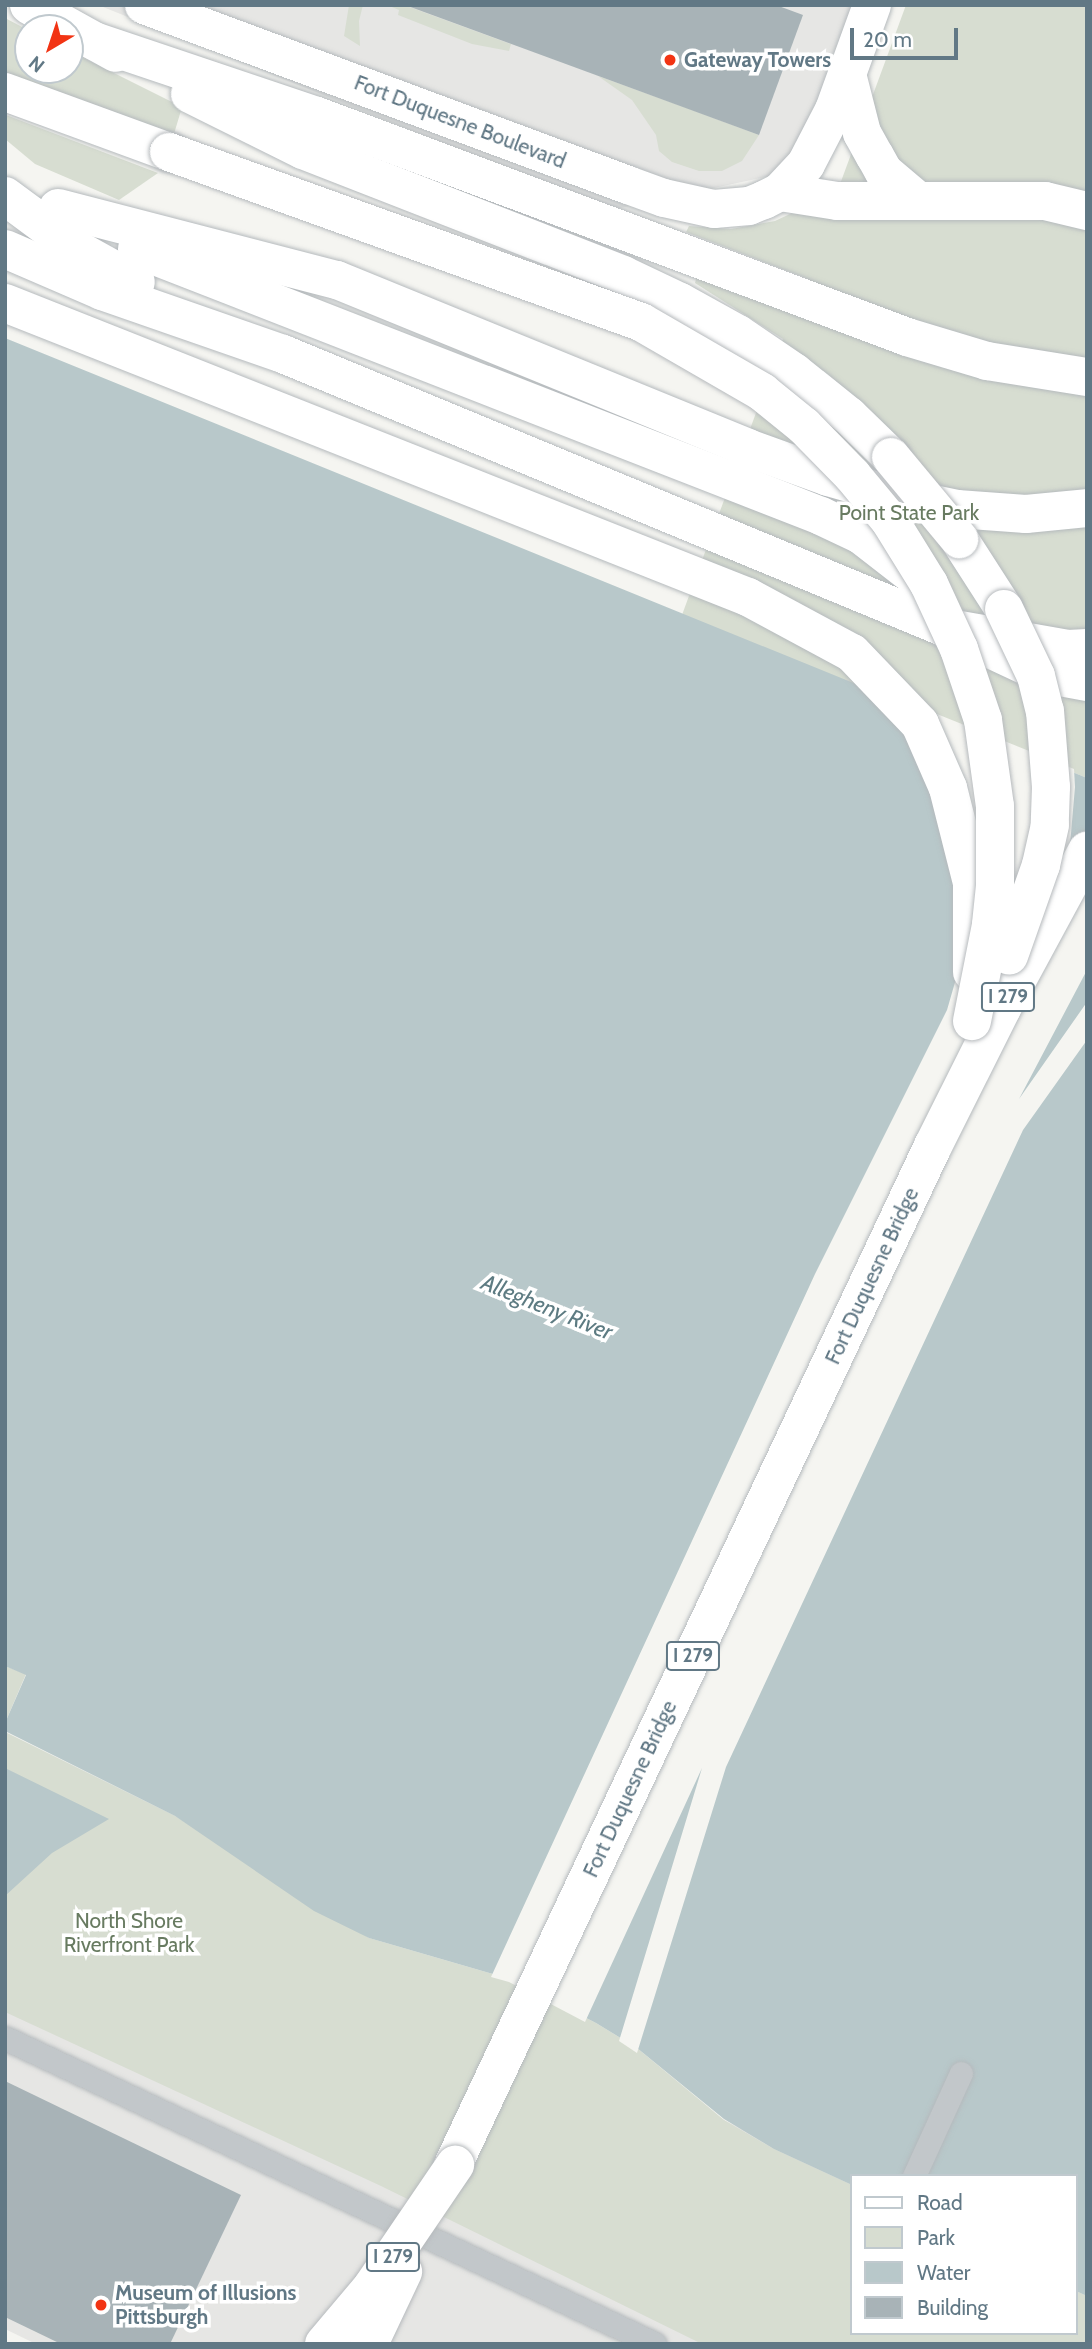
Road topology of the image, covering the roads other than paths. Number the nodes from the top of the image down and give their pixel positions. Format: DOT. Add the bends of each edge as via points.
graph roads {
  1 [pos="29,5"];
  2 [pos="144,5"];
  3 [pos="872,5"];
  4 [pos="94,41"];
  5 [pos="847,74"];
  6 [pos="5,92"];
  7 [pos="5,187"];
  8 [pos="779,192"];
  9 [pos="5,195"];
  10 [pos="917,200"];
  11 [pos="58,208"];
  12 [pos="1087,211"];
  13 [pos="5,249"];
  14 [pos="5,303"];
  15 [pos="282,354"];
  16 [pos="1087,377"];
  17 [pos="1087,508"];
  18 [pos="943,627"];
  19 [pos="1087,648"];
  20 [pos="1087,682"];
  21 [pos="1087,851"];
  22 [pos="1087,903"];
  23 [pos="1009,956"];
  24 [pos="972,1021"];
  25 [pos="933,1147"];
  26 [pos="5,2038"];
  27 [pos="961,2073"];
  28 [pos="454,2165"];
  29 [pos="915,2174"];
  30 [pos="326,2344"];
  31 [pos="369,2344"];
  32 [pos="376,2344"];
  33 [pos="655,2344"];
  1 -- 4 [label="main road"];
  2 -- 8 [label="main road, Fort Duquesne Boulevard" via="664,198 733,209"];
  3 -- 5 [label="main road"];
  4 -- 16 [label="main road" via="317,116 907,337 987,361"];
  4 -- 23 [label="main road, bridge" via="303,150 623,275 680,302 794,372 891,457 959,539 1004,609 1042,699 1050,825"];
  5 -- 8 [label="main road" via="816,149"];
  5 -- 10 [label="main road" via="863,133 875,156 884,172"];
  6 -- 24 [label="main road, bridge" via="641,322 761,392 804,426 890,521 929,584 959,649 983,720 995,806 995,886"];
  7 -- 11 [label="main road"];
  8 -- 10 [label="main road" via="837,201"];
  9 -- 15 [label="main road" via="78,250"];
  10 -- 12 [label="main road" via="1045,201"];
  11 -- 17 [label="main road" via="337,280 828,477 957,509 1026,514"];
  11 -- 23 [label="main road, bridge" via="153,257 821,516 861,535 919,580 971,656 1002,734 1014,810 1016,864"];
  13 -- 15 [label="main road" via="102,292"];
  14 -- 24 [label="main road, bridge" via="748,597 852,653 920,724 948,788 972,883"];
  15 -- 18 [label="main road"];
  18 -- 19 [label="main road" via="1068,649"];
  18 -- 20 [label="main road" via="1044,674"];
  21 -- 25 [label="main road, I 279"];
  22 -- 25 [label="main road, I 279"];
  23 -- 25 [label="main road" via="982,1038"];
  24 -- 25 [label="main road"];
  25 -- 28 [label="main road, Fort Duquesne Bridge / I 279"];
  26 -- 33 [label="street"];
  27 -- 29 [label="street"];
  28 -- 30 [label="main road, I 279, bridge" via="372,2287"];
  28 -- 31 [label="main road, bridge"];
  28 -- 32 [label="main road, bridge"];
}
